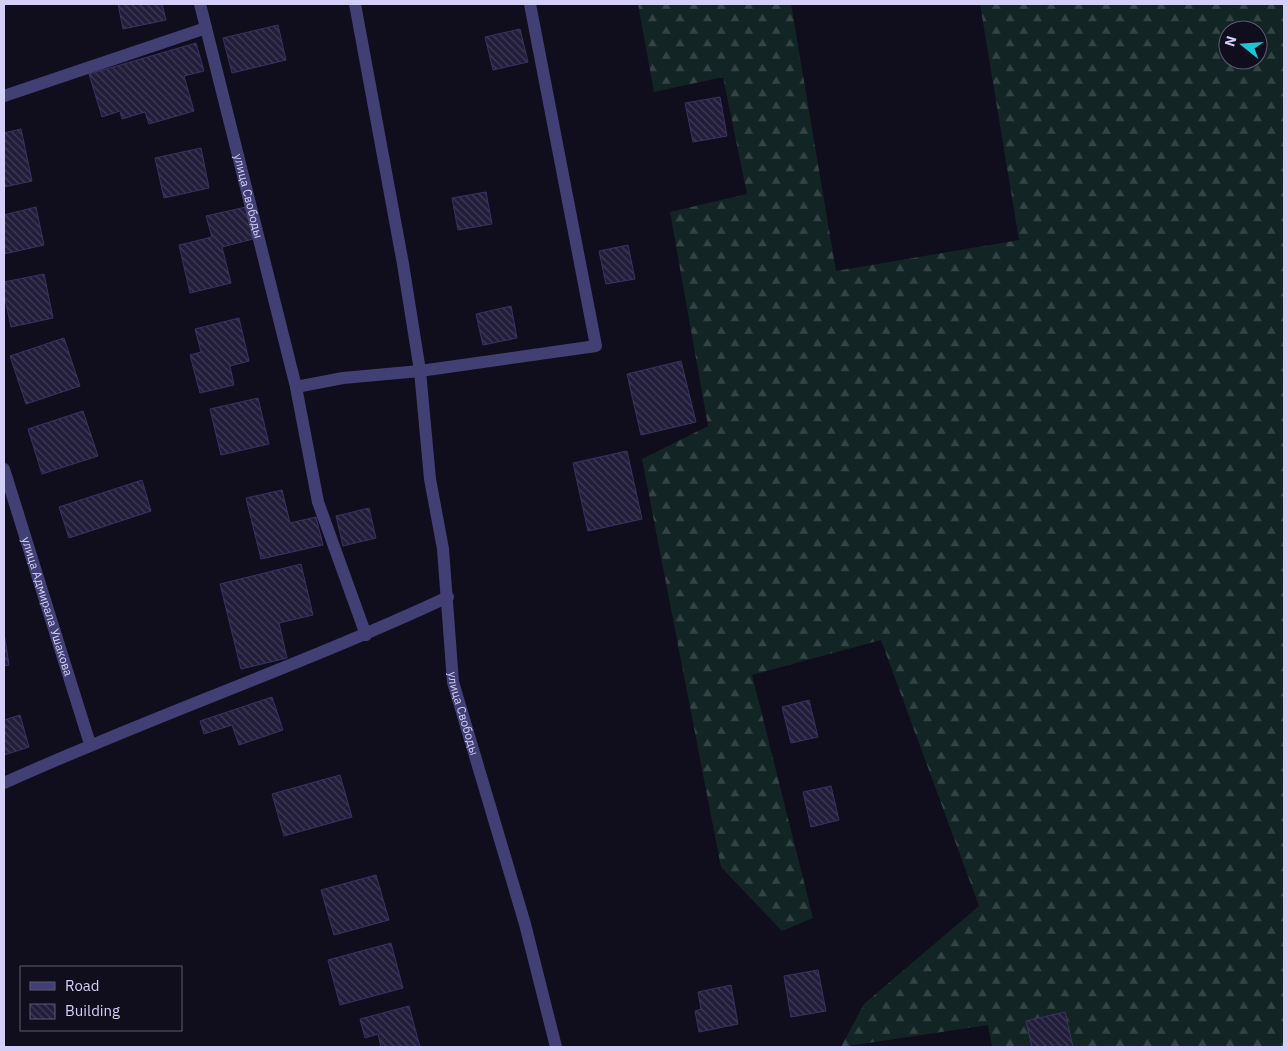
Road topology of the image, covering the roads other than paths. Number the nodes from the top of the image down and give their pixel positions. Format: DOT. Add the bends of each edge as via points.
graph roads {
  1 [pos="200,4"];
  2 [pos="355,4"];
  3 [pos="530,4"];
  4 [pos="206,28"];
  5 [pos="4,96"];
  6 [pos="420,372"];
  7 [pos="296,387"];
  8 [pos="4,469"];
  9 [pos="448,597"];
  10 [pos="366,635"];
  11 [pos="90,744"];
  12 [pos="4,783"];
  13 [pos="556,1047"];
  1 -- 4 [label="street, улица Свободы"];
  2 -- 6 [label="street, улица Свободы"];
  3 -- 6 [label="street" via="596,346"];
  4 -- 5 [label="street"];
  4 -- 7 [label="street, улица Свободы"];
  6 -- 7 [label="street" via="344,378"];
  6 -- 9 [label="street, улица Свободы" via="430,479"];
  7 -- 10 [label="street, улица Свободы" via="318,502"];
  8 -- 11 [label="street, улица Адмирала Ушакова"];
  9 -- 10 [label="street"];
  9 -- 13 [label="street, улица Свободы" via="453,682 525,924"];
  10 -- 11 [label="street"];
  11 -- 12 [label="street"];
}
